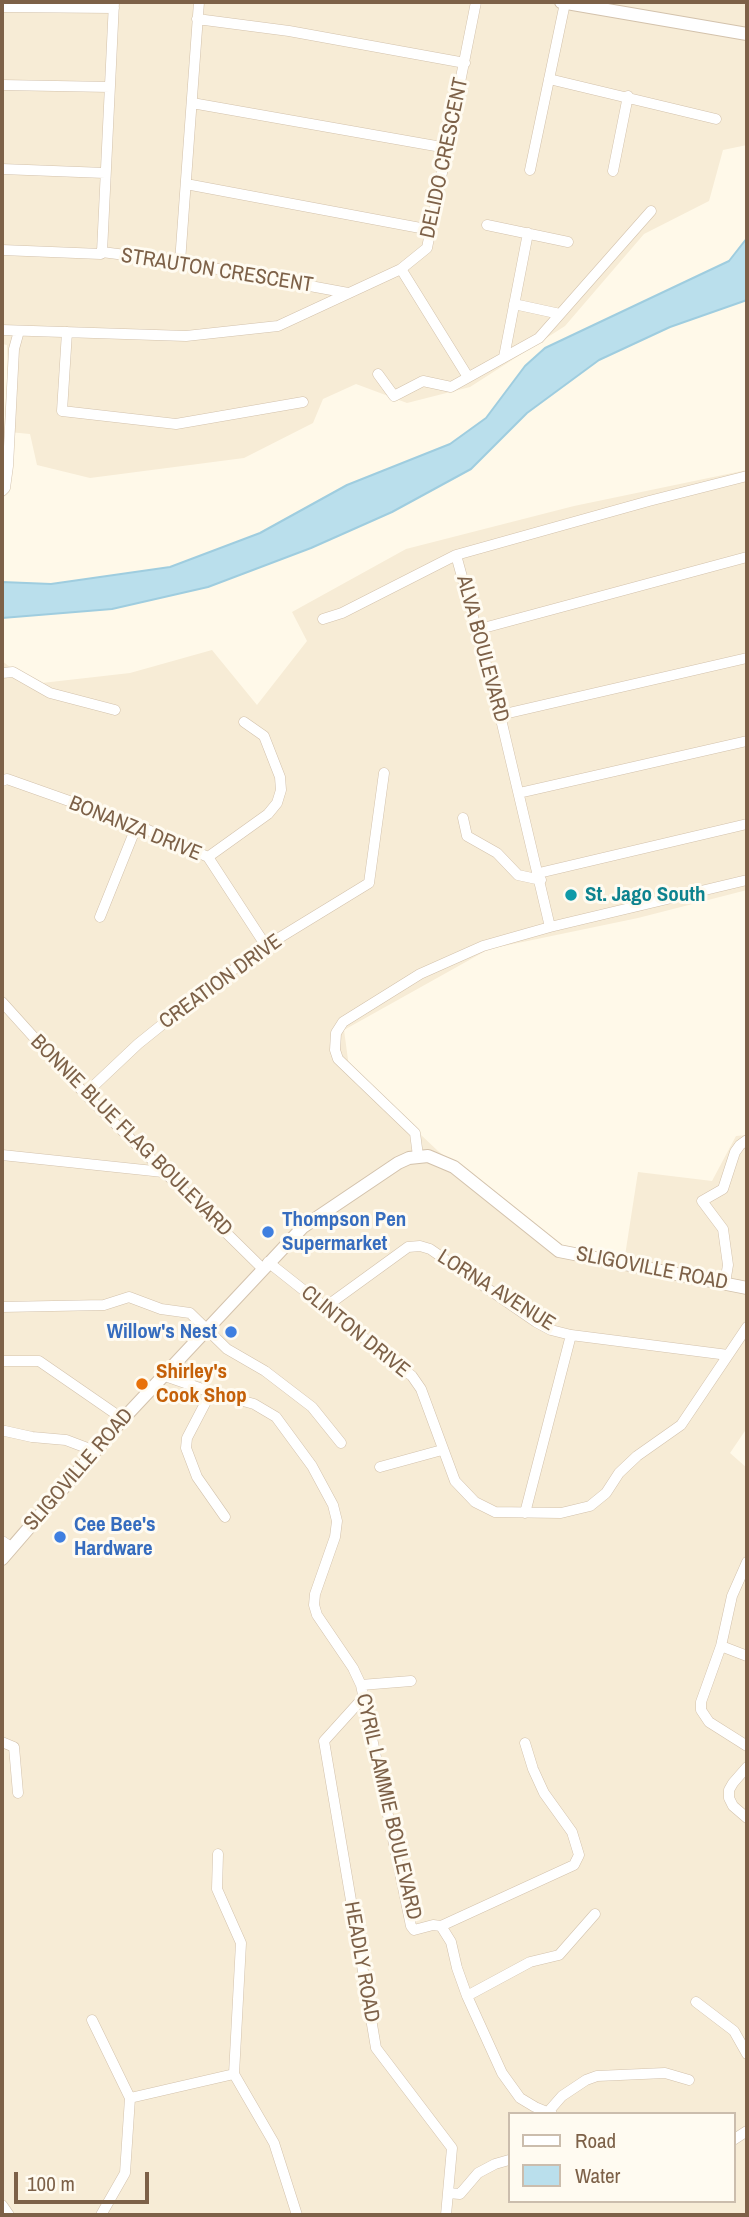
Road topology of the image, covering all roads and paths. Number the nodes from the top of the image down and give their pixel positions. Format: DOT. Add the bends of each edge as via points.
graph roads {
  1 [pos="199,2"];
  2 [pos="476,2"];
  3 [pos="563,2"];
  4 [pos="114,5"];
  5 [pos="2,7"];
  6 [pos="612,7"];
  7 [pos="197,19"];
  8 [pos="747,34"];
  9 [pos="465,63"];
  10 [pos="549,79"];
  11 [pos="2,85"];
  12 [pos="110,87"];
  13 [pos="628,96"];
  14 [pos="192,103"];
  15 [pos="716,119"];
  16 [pos="447,148"];
  17 [pos="2,169"];
  18 [pos="530,170"];
  19 [pos="613,171"];
  20 [pos="106,173"];
  21 [pos="186,184"];
  22 [pos="651,211"];
  23 [pos="487,225"];
  24 [pos="431,230"];
  25 [pos="528,233"];
  26 [pos="568,242"];
  27 [pos="2,250"];
  28 [pos="102,253"];
  29 [pos="180,262"];
  30 [pos="401,270"];
  31 [pos="348,293"];
  32 [pos="514,304"];
  33 [pos="560,314"];
  34 [pos="2,330"];
  35 [pos="19,331"];
  36 [pos="66,332"];
  37 [pos="504,357"];
  38 [pos="378,374"];
  39 [pos="468,377"];
  40 [pos="303,402"];
  41 [pos="747,476"];
  42 [pos="2,491"];
  43 [pos="456,555"];
  44 [pos="747,557"];
  45 [pos="323,620"];
  46 [pos="476,630"];
  47 [pos="747,658"];
  48 [pos="7,673"];
  49 [pos="116,710"];
  50 [pos="500,715"];
  51 [pos="244,722"];
  52 [pos="747,741"];
  53 [pos="384,773"];
  54 [pos="3,777"];
  55 [pos="519,793"];
  56 [pos="463,818"];
  57 [pos="747,824"];
  58 [pos="137,825"];
  59 [pos="208,857"];
  60 [pos="540,877"];
  61 [pos="747,880"];
  62 [pos="100,917"];
  63 [pos="550,927"];
  64 [pos="267,946"];
  65 [pos="2,1002"];
  66 [pos="85,1094"];
  67 [pos="747,1140"];
  68 [pos="2,1155"];
  69 [pos="418,1156"];
  70 [pos="163,1172"];
  71 [pos="265,1265"];
  72 [pos="725,1283"];
  73 [pos="747,1288"];
  74 [pos="2,1307"];
  75 [pos="324,1308"];
  76 [pos="747,1327"];
  77 [pos="207,1330"];
  78 [pos="570,1335"];
  79 [pos="728,1355"];
  80 [pos="2,1361"];
  81 [pos="165,1376"];
  82 [pos="211,1392"];
  83 [pos="124,1419"];
  84 [pos="5,1431"];
  85 [pos="341,1443"];
  86 [pos="442,1450"];
  87 [pos="95,1451"];
  88 [pos="380,1467"];
  89 [pos="525,1513"];
  90 [pos="225,1517"];
  91 [pos="6,1544"];
  92 [pos="2,1559"];
  93 [pos="747,1562"];
  94 [pos="721,1646"];
  95 [pos="747,1656"];
  96 [pos="411,1681"];
  97 [pos="361,1685"];
  98 [pos="362,1699"];
  99 [pos="2,1742"];
  100 [pos="525,1743"];
  101 [pos="747,1745"];
  102 [pos="747,1767"];
  103 [pos="18,1793"];
  104 [pos="747,1818"];
  105 [pos="218,1854"];
  106 [pos="595,1914"];
  107 [pos="441,1926"];
  108 [pos="467,1996"];
  109 [pos="696,2003"];
  110 [pos="92,2020"];
  111 [pos="747,2054"];
  112 [pos="234,2074"];
  113 [pos="689,2080"];
  114 [pos="130,2098"];
  115 [pos="548,2112"];
  116 [pos="551,2112"];
  117 [pos="508,2160"];
  118 [pos="448,2193"];
  119 [pos="2,2205"];
  120 [pos="9,2215"];
  121 [pos="101,2215"];
  122 [pos="297,2215"];
  123 [pos="446,2215"];
  1 -- 7 [label="street"];
  2 -- 9 [label="street, DELIDO CRESCENT"];
  3 -- 6 [label="street"];
  3 -- 10 [label="street"];
  4 -- 5 [label="street"];
  4 -- 12 [label="street"];
  6 -- 8 [label="street"];
  7 -- 9 [label="street"];
  7 -- 14 [label="street"];
  9 -- 16 [label="street, DELIDO CRESCENT"];
  10 -- 13 [label="street"];
  10 -- 18 [label="street"];
  11 -- 12 [label="street"];
  12 -- 20 [label="street"];
  13 -- 15 [label="street"];
  13 -- 19 [label="street"];
  14 -- 16 [label="street"];
  14 -- 21 [label="street"];
  16 -- 24 [label="street, DELIDO CRESCENT"];
  17 -- 20 [label="street"];
  20 -- 28 [label="street"];
  21 -- 24 [label="street"];
  21 -- 29 [label="street"];
  22 -- 33 [label="street"];
  23 -- 25 [label="street"];
  24 -- 30 [label="street, DELIDO CRESCENT" via="427,248"];
  25 -- 26 [label="street"];
  25 -- 32 [label="street"];
  27 -- 28 [label="street, STRAUTON CRESCENT"];
  28 -- 29 [label="street, STRAUTON CRESCENT"];
  29 -- 31 [label="street, STRAUTON CRESCENT"];
  30 -- 31 [label="street, DELIDO CRESCENT"];
  30 -- 39 [label="street"];
  31 -- 36 [label="street, DELIDO CRESCENT" via="278,326 186,336"];
  32 -- 33 [label="street"];
  32 -- 37 [label="street"];
  33 -- 37 [label="street" via="539,338"];
  34 -- 35 [label="street, DELIDO CRESCENT"];
  35 -- 36 [label="street, DELIDO CRESCENT"];
  35 -- 42 [label="street"];
  36 -- 40 [label="street" via="61,411 176,424"];
  37 -- 39 [label="street"];
  38 -- 39 [label="street" via="397,396 423,381 451,387"];
  41 -- 43 [label="street, ALVA BOULEVARD"];
  43 -- 45 [label="street"];
  43 -- 46 [label="street, ALVA BOULEVARD"];
  44 -- 46 [label="street"];
  46 -- 50 [label="street, ALVA BOULEVARD"];
  47 -- 50 [label="street"];
  48 -- 49 [label="street" via="50,693"];
  50 -- 55 [label="street, ALVA BOULEVARD"];
  51 -- 59 [label="street" via="264,736 281,790 268,814"];
  52 -- 55 [label="street"];
  53 -- 64 [label="street, CREATION DRIVE" via="369,883"];
  54 -- 58 [label="street, BONANZA DRIVE"];
  55 -- 60 [label="street, ALVA BOULEVARD"];
  56 -- 60 [label="street" via="467,836 498,853 518,875"];
  57 -- 60 [label="street"];
  58 -- 59 [label="street, BONANZA DRIVE"];
  58 -- 62 [label="street"];
  59 -- 64 [label="street, BONANZA DRIVE"];
  60 -- 63 [label="street, ALVA BOULEVARD"];
  61 -- 63 [label="street"];
  63 -- 69 [label="street" via="451,959 339,1027 335,1041 338,1059 415,1133"];
  64 -- 66 [label="street, CREATION DRIVE" via="138,1044"];
  65 -- 66 [label="street, BONNIE BLUE FLAG BOULEVARD"];
  66 -- 70 [label="street, BONNIE BLUE FLAG BOULEVARD"];
  67 -- 72 [label="street" via="735,1152 723,1189 702,1201 723,1229 728,1265"];
  68 -- 70 [label="street"];
  69 -- 71 [label="street, SLIGOVILLE ROAD" via="398,1163 331,1206"];
  69 -- 72 [label="street, SLIGOVILLE ROAD" via="437,1158 454,1167 559,1251"];
  70 -- 71 [label="street, BONNIE BLUE FLAG BOULEVARD"];
  71 -- 75 [label="street, CLINTON DRIVE"];
  71 -- 77 [label="street, SLIGOVILLE ROAD"];
  72 -- 73 [label="street, SLIGOVILLE ROAD"];
  74 -- 77 [label="street" via="104,1305 129,1297 190,1313"];
  75 -- 78 [label="street, LORNA AVENUE" via="408,1247 420,1246 536,1322"];
  75 -- 86 [label="street, CLINTON DRIVE" via="411,1376 421,1389"];
  76 -- 79 [label="street, CLINTON DRIVE"];
  77 -- 81 [label="street, SLIGOVILLE ROAD"];
  77 -- 85 [label="street" via="312,1406"];
  78 -- 79 [label="street, LORNA AVENUE"];
  78 -- 89 [label="street"];
  79 -- 89 [label="street, CLINTON DRIVE" via="681,1425 636,1456 590,1506 561,1513"];
  80 -- 83 [label="street" via="40,1361"];
  81 -- 82 [label="street, CYRIL LAMMIE BOULEVARD"];
  81 -- 83 [label="street, SLIGOVILLE ROAD"];
  82 -- 90 [label="street" via="186,1448 197,1477"];
  82 -- 97 [label="street, CYRIL LAMMIE BOULEVARD" via="254,1404 276,1417 312,1466 333,1505 335,1536 314,1605"];
  83 -- 87 [label="street, SLIGOVILLE ROAD"];
  84 -- 87 [label="street" via="66,1440"];
  86 -- 88 [label="street"];
  86 -- 89 [label="street, CLINTON DRIVE" via="455,1481 475,1502 495,1512"];
  87 -- 91 [label="street, SLIGOVILLE ROAD"];
  91 -- 92 [label="street, SLIGOVILLE ROAD"];
  93 -- 94 [label="street" via="732,1596"];
  94 -- 95 [label="street"];
  94 -- 101 [label="street" via="701,1710 709,1722"];
  96 -- 97 [label="street"];
  97 -- 98 [label="street, CYRIL LAMMIE BOULEVARD"];
  98 -- 107 [label="street, CYRIL LAMMIE BOULEVARD" via="411,1926 414,1930"];
  98 -- 118 [label="street, HEADLY ROAD" via="324,1741 376,2048 452,2148"];
  99 -- 103 [label="street" via="14,1748"];
  100 -- 107 [label="street" via="544,1793 572,1832 579,1855 574,1865"];
  102 -- 104 [label="street" via="729,1790 733,1806"];
  105 -- 112 [label="street" via="217,1889 241,1943"];
  106 -- 108 [label="street" via="559,1955 530,1962"];
  107 -- 108 [label="street, CYRIL LAMMIE BOULEVARD" via="452,1942"];
  108 -- 115 [label="street, CYRIL LAMMIE BOULEVARD" via="512,2088 527,2103"];
  109 -- 111 [label="street" via="734,2031"];
  110 -- 114 [label="street"];
  112 -- 114 [label="street"];
  112 -- 122 [label="street" via="274,2143"];
  113 -- 116 [label="street" via="665,2073 597,2076 562,2096"];
  114 -- 121 [label="street" via="125,2173"];
  117 -- 118 [label="street" via="478,2173 460,2194"];
  118 -- 123 [label="street, HEADLY ROAD"];
  119 -- 120 [label="street"];
}
